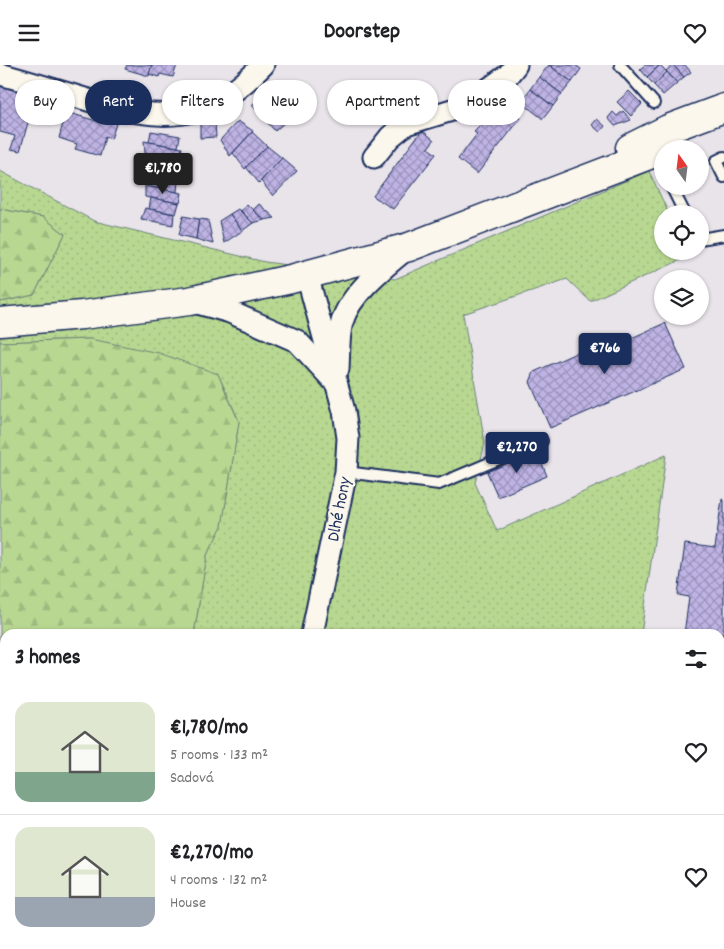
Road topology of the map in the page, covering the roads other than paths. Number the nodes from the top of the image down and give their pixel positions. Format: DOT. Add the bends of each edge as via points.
graph roads {
  1 [pos="263,65"];
  2 [pos="516,65"];
  3 [pos="620,65"];
  4 [pos="0,73"];
  5 [pos="654,103"];
  6 [pos="724,108"];
  7 [pos="724,117"];
  8 [pos="684,140"];
  9 [pos="654,156"];
  10 [pos="374,157"];
  11 [pos="724,157"];
  12 [pos="724,177"];
  13 [pos="499,213"];
  14 [pos="724,235"];
  15 [pos="709,238"];
  16 [pos="408,247"];
  17 [pos="307,275"];
  18 [pos="189,301"];
  19 [pos="0,322"];
  20 [pos="337,384"];
  21 [pos="542,441"];
  22 [pos="346,473"];
  23 [pos="313,629"];
  1 -- 4 [label="street" via="222,100 188,113 168,115 133,113"];
  2 -- 10 [label="street" via="508,75 465,106 406,124"];
  3 -- 5 [label="lane"];
  6 -- 13 [label="main road" via="668,129"];
  7 -- 8 [label="main road"];
  9 -- 13 [label="main road"];
  11 -- 12 [label="lane" via="716,161"];
  13 -- 16 [label="main road"];
  14 -- 15 [label="lane"];
  16 -- 17 [label="main road"];
  16 -- 20 [label="street" via="357,295 342,322"];
  17 -- 18 [label="main road"];
  17 -- 20 [label="street, Dlhé hony"];
  18 -- 19 [label="main road"];
  18 -- 20 [label="street, Dlhé hony" via="230,312 297,341"];
  20 -- 22 [label="street, Dlhé hony" via="348,438"];
  21 -- 22 [label="lane" via="439,484"];
  22 -- 23 [label="street, Dlhé hony"];
}
